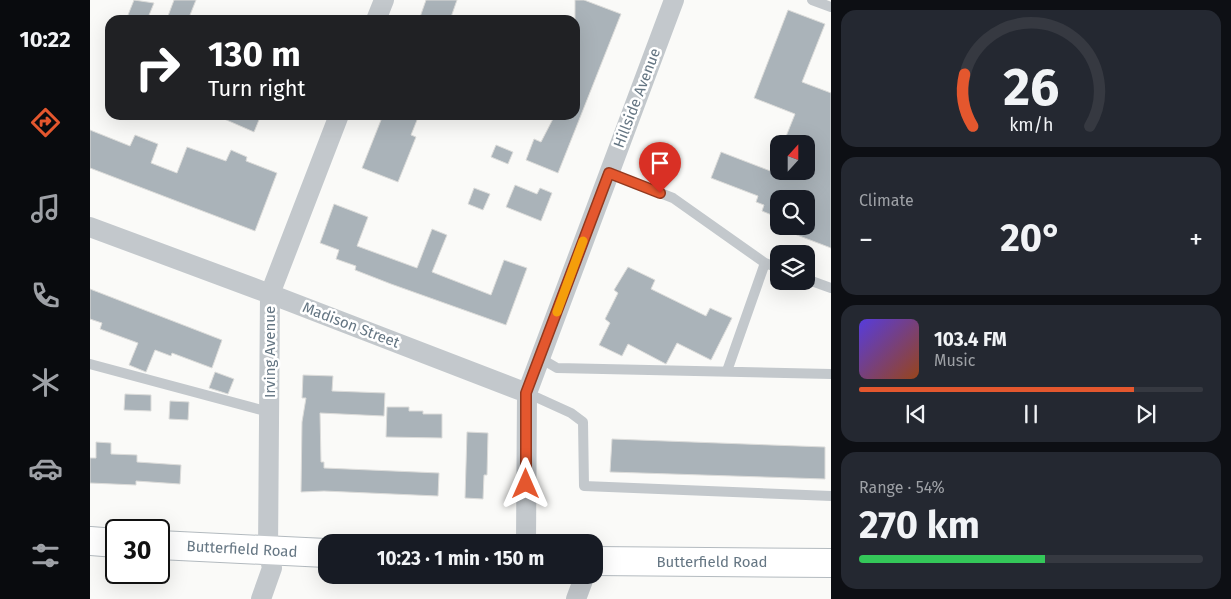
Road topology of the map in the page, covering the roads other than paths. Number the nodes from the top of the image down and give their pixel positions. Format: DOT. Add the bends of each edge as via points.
graph roads {
  1 [pos="384,0"];
  2 [pos="674,0"];
  3 [pos="812,0"];
  4 [pos="831,7"];
  5 [pos="378,15"];
  6 [pos="337,120"];
  7 [pos="609,173"];
  8 [pos="90,227"];
  9 [pos="766,264"];
  10 [pos="770,265"];
  11 [pos="815,282"];
  12 [pos="831,288"];
  13 [pos="270,294"];
  14 [pos="540,358"];
  15 [pos="90,364"];
  16 [pos="727,371"];
  17 [pos="831,374"];
  18 [pos="526,393"];
  19 [pos="269,412"];
  20 [pos="831,496"];
  21 [pos="526,534"];
  22 [pos="90,541"];
  23 [pos="105,542"];
  24 [pos="170,546"];
  25 [pos="268,551"];
  26 [pos="318,553"];
  27 [pos="603,561"];
  28 [pos="831,563"];
  29 [pos="582,584"];
  30 [pos="261,599"];
  31 [pos="576,599"];
  1 -- 5 [label="street"];
  2 -- 7 [label="street, Hillside Avenue"];
  3 -- 4 [label="lane"];
  6 -- 13 [label="street, Irving Avenue"];
  7 -- 9 [label="lane" via="673,198"];
  7 -- 14 [label="street, Hillside Avenue"];
  8 -- 13 [label="street, Madison Street"];
  9 -- 10 [label="lane"];
  9 -- 16 [label="lane"];
  11 -- 12 [label="lane"];
  13 -- 18 [label="street, Madison Street"];
  13 -- 19 [label="street, Irving Avenue"];
  14 -- 16 [label="lane" via="557,368"];
  14 -- 18 [label="street, Hillside Avenue"];
  15 -- 19 [label="lane"];
  16 -- 17 [label="lane"];
  18 -- 20 [label="lane" via="571,413 583,422 584,486"];
  18 -- 21 [label="street, Hillside Avenue"];
  19 -- 25 [label="street, Irving Avenue"];
  22 -- 23 [label="main road"];
  24 -- 25 [label="main road, Butterfield Road"];
  25 -- 26 [label="main road, Butterfield Road"];
  25 -- 30 [label="street, Irving Avenue" via="272,568"];
  27 -- 28 [label="main road, Butterfield Road"];
  29 -- 31 [label="street"];
}
